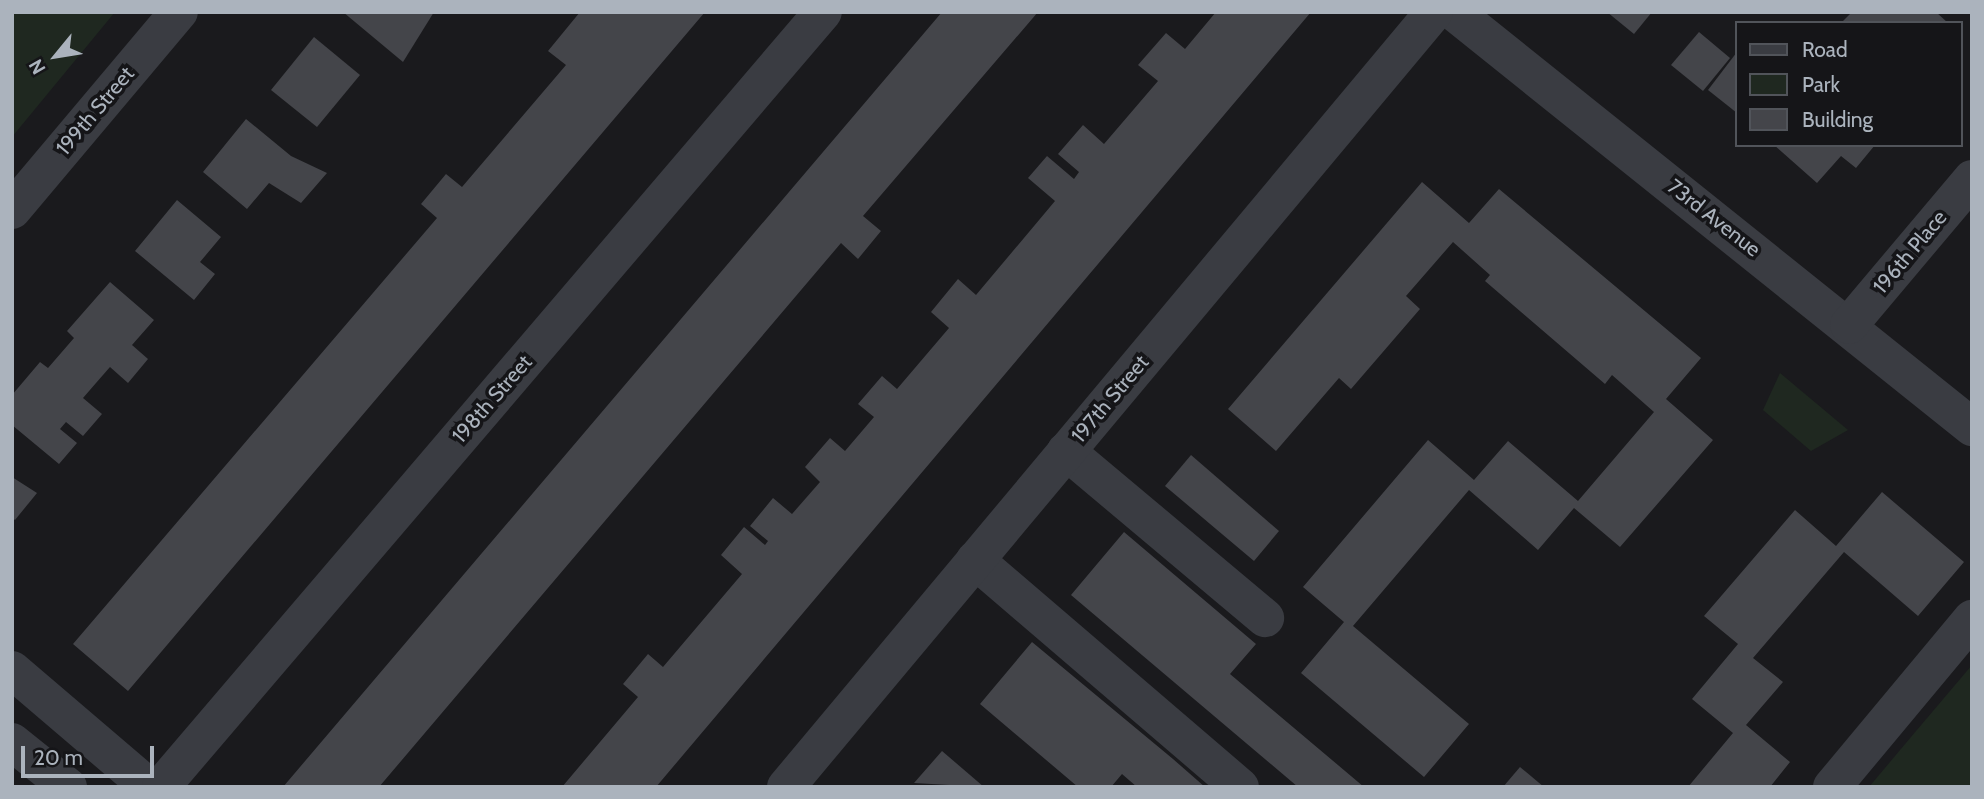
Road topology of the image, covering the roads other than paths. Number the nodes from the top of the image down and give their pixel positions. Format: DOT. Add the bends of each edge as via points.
graph roads {
  1 [pos="178,12"];
  2 [pos="823,12"];
  3 [pos="1434,12"];
  4 [pos="1454,12"];
  5 [pos="1972,179"];
  6 [pos="12,209"];
  7 [pos="1849,325"];
  8 [pos="1972,427"];
  9 [pos="1066,451"];
  10 [pos="975,560"];
  11 [pos="1265,618"];
  12 [pos="1972,620"];
  13 [pos="12,670"];
  14 [pos="12,742"];
  15 [pos="68,787"];
  16 [pos="149,787"];
  17 [pos="161,787"];
  18 [pos="786,787"];
  19 [pos="1240,787"];
  20 [pos="1832,787"];
  1 -- 6 [label="street, 199th Street"];
  2 -- 17 [label="street, 198th Street"];
  3 -- 9 [label="street, 197th Street"];
  4 -- 7 [label="street, 73rd Avenue"];
  5 -- 7 [label="street, 196th Place"];
  7 -- 8 [label="street, 73rd Avenue"];
  9 -- 10 [label="street, 197th Street"];
  9 -- 11 [label="street"];
  10 -- 18 [label="street, 197th Street"];
  10 -- 19 [label="street"];
  12 -- 20 [label="street"];
  13 -- 16 [label="street"];
  14 -- 15 [label="street"];
}
